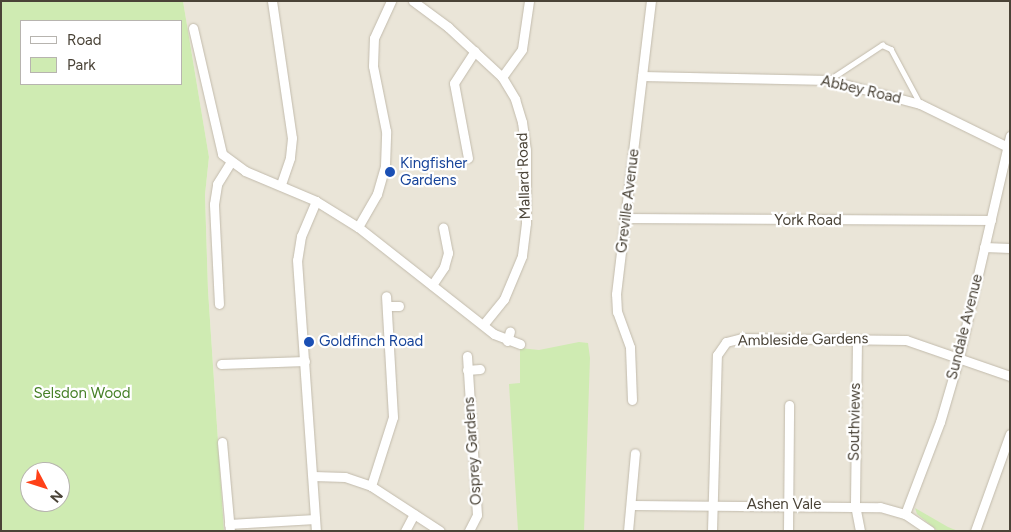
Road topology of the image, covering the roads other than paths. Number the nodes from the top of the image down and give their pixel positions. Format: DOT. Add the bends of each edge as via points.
graph roads {
  1 [pos="272,1"];
  2 [pos="391,1"];
  3 [pos="413,1"];
  4 [pos="529,1"];
  5 [pos="651,1"];
  6 [pos="193,28"];
  7 [pos="475,51"];
  8 [pos="642,76"];
  9 [pos="502,77"];
  10 [pos="829,80"];
  11 [pos="920,104"];
  12 [pos="1010,136"];
  13 [pos="1009,148"];
  14 [pos="468,158"];
  15 [pos="231,162"];
  16 [pos="281,184"];
  17 [pos="316,201"];
  18 [pos="626,218"];
  19 [pos="990,220"];
  20 [pos="358,227"];
  21 [pos="447,232"];
  22 [pos="984,247"];
  23 [pos="1010,248"];
  24 [pos="432,285"];
  25 [pos="386,296"];
  26 [pos="219,304"];
  27 [pos="387,306"];
  28 [pos="399,306"];
  29 [pos="483,325"];
  30 [pos="510,331"];
  31 [pos="857,339"];
  32 [pos="507,340"];
  33 [pos="520,344"];
  34 [pos="467,356"];
  35 [pos="959,357"];
  36 [pos="305,360"];
  37 [pos="221,364"];
  38 [pos="480,369"];
  39 [pos="468,370"];
  40 [pos="1010,376"];
  41 [pos="632,400"];
  42 [pos="789,405"];
  43 [pos="1010,434"];
  44 [pos="222,442"];
  45 [pos="635,453"];
  46 [pos="313,476"];
  47 [pos="371,486"];
  48 [pos="632,505"];
  49 [pos="715,505"];
  50 [pos="789,505"];
  51 [pos="855,505"];
  52 [pos="414,514"];
  53 [pos="905,514"];
  54 [pos="315,519"];
  55 [pos="229,527"];
  56 [pos="316,531"];
  57 [pos="405,531"];
  58 [pos="440,531"];
  59 [pos="469,531"];
  60 [pos="628,531"];
  61 [pos="712,531"];
  62 [pos="788,531"];
  63 [pos="860,531"];
  64 [pos="930,531"];
  65 [pos="975,531"];
  1 -- 16 [label="street" via="292,138 290,158"];
  2 -- 20 [label="street" via="374,38 373,66 386,131 385,166 377,194"];
  3 -- 7 [label="street, Mallard Road"];
  4 -- 9 [label="street" via="522,49"];
  5 -- 8 [label="street, Greville Avenue"];
  6 -- 15 [label="street" via="216,142"];
  7 -- 9 [label="street, Mallard Road"];
  7 -- 14 [label="street" via="454,83"];
  8 -- 10 [label="street, Abbey Road"];
  8 -- 18 [label="street, Greville Avenue"];
  9 -- 29 [label="street, Mallard Road" via="516,100 522,122 526,150 526,223 522,256 514,278 504,299"];
  10 -- 11 [label="street, Abbey Road"];
  10 -- 11 [label="lane" via="882,45 891,49"];
  11 -- 13 [label="street, Abbey Road"];
  12 -- 13 [label="street, Sundale Avenue"];
  13 -- 19 [label="street, Sundale Avenue"];
  15 -- 16 [label="street"];
  15 -- 26 [label="street" via="218,184 214,204"];
  16 -- 17 [label="street"];
  17 -- 20 [label="street"];
  17 -- 36 [label="street" via="301,236 297,260"];
  18 -- 19 [label="street, York Road"];
  18 -- 41 [label="street, Greville Avenue" via="616,294 617,312 630,347"];
  19 -- 22 [label="street, Sundale Avenue"];
  20 -- 24 [label="street"];
  21 -- 24 [label="street" via="448,253 444,267"];
  22 -- 23 [label="street"];
  22 -- 35 [label="street, Sundale Avenue"];
  24 -- 29 [label="street"];
  25 -- 27 [label="street"];
  27 -- 28 [label="street"];
  27 -- 47 [label="street" via="394,417"];
  29 -- 32 [label="street"];
  30 -- 32 [label="street"];
  31 -- 35 [label="street, Ambleside Gardens" via="906,340"];
  31 -- 49 [label="street, Ambleside Gardens" via="742,338 726,342 717,355"];
  31 -- 51 [label="street, Southviews"];
  32 -- 33 [label="street"];
  34 -- 39 [label="street, Osprey Gardens"];
  35 -- 40 [label="street, Ambleside Gardens"];
  35 -- 53 [label="street, Sundale Avenue" via="940,422"];
  36 -- 37 [label="street"];
  36 -- 46 [label="street"];
  38 -- 39 [label="street"];
  39 -- 59 [label="street, Osprey Gardens" via="477,515"];
  42 -- 50 [label="street"];
  43 -- 65 [label="street"];
  44 -- 55 [label="street"];
  45 -- 48 [label="street"];
  46 -- 47 [label="street" via="345,477"];
  46 -- 54 [label="street"];
  47 -- 52 [label="street"];
  48 -- 49 [label="street, Ashen Vale"];
  48 -- 60 [label="street"];
  49 -- 50 [label="street, Ashen Vale"];
  49 -- 61 [label="street"];
  50 -- 51 [label="street, Ashen Vale"];
  50 -- 62 [label="street"];
  51 -- 53 [label="street, Ashen Vale"];
  51 -- 63 [label="street, Southviews"];
  52 -- 57 [label="street"];
  52 -- 58 [label="street"];
  53 -- 64 [label="street, Ashen Vale"];
  54 -- 55 [label="street"];
  54 -- 56 [label="street"];
}
